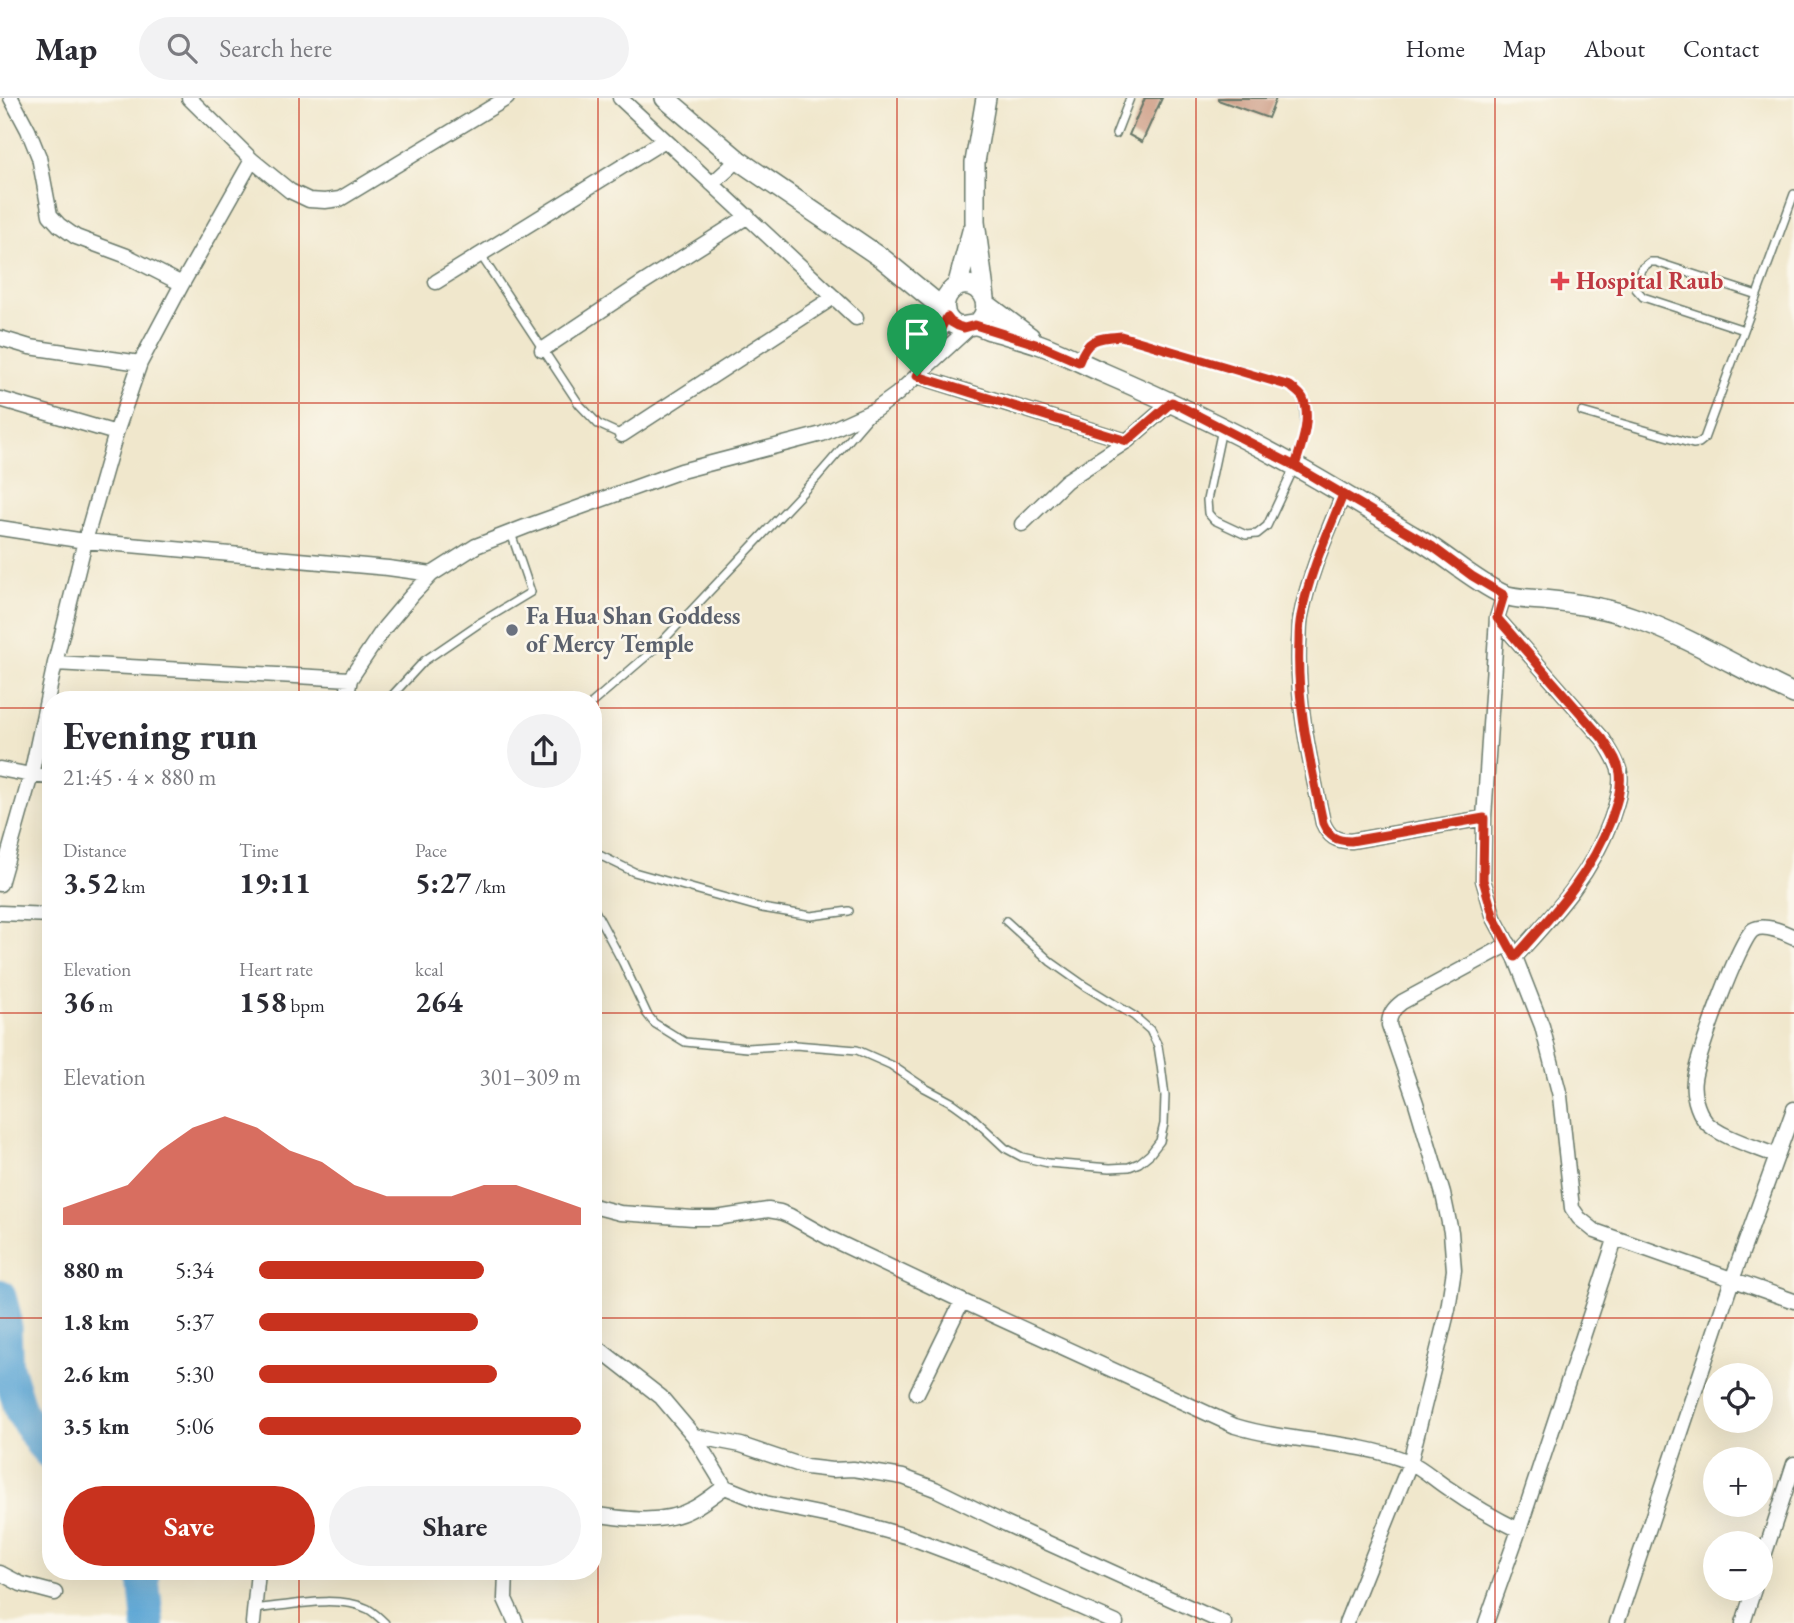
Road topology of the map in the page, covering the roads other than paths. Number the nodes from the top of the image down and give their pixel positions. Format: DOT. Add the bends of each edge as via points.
graph roads {
  1 [pos="11,98"];
  2 [pos="189,98"];
  3 [pos="507,98"];
  4 [pos="621,98"];
  5 [pos="665,98"];
  6 [pos="986,98"];
  7 [pos="1130,98"];
  8 [pos="1116,134"];
  9 [pos="665,140"];
  10 [pos="252,160"];
  11 [pos="738,160"];
  12 [pos="712,184"];
  13 [pos="1794,194"];
  14 [pos="748,216"];
  15 [pos="975,222"];
  16 [pos="480,254"];
  17 [pos="883,259"];
  18 [pos="436,282"];
  19 [pos="182,284"];
  20 [pos="954,289"];
  21 [pos="1757,296"];
  22 [pos="834,297"];
  23 [pos="986,301"];
  24 [pos="946,313"];
  25 [pos="856,318"];
  26 [pos="972,326"];
  27 [pos="1744,330"];
  28 [pos="0,338"];
  29 [pos="1042,346"];
  30 [pos="542,350"];
  31 [pos="1079,362"];
  32 [pos="141,363"];
  33 [pos="917,376"];
  34 [pos="0,399"];
  35 [pos="1172,402"];
  36 [pos="875,410"];
  37 [pos="1582,412"];
  38 [pos="1222,428"];
  39 [pos="116,433"];
  40 [pos="622,435"];
  41 [pos="1127,441"];
  42 [pos="1295,466"];
  43 [pos="1343,495"];
  44 [pos="1022,524"];
  45 [pos="0,528"];
  46 [pos="511,532"];
  47 [pos="85,541"];
  48 [pos="432,574"];
  49 [pos="1504,595"];
  50 [pos="1497,618"];
  51 [pos="55,663"];
  52 [pos="351,679"];
  53 [pos="49,691"];
  54 [pos="348,691"];
  55 [pos="397,691"];
  56 [pos="602,694"];
  57 [pos="1794,694"];
  58 [pos="42,724"];
  59 [pos="0,769"];
  60 [pos="31,775"];
  61 [pos="42,776"];
  62 [pos="1484,818"];
  63 [pos="602,856"];
  64 [pos="0,884"];
  65 [pos="849,911"];
  66 [pos="0,913"];
  67 [pos="42,915"];
  68 [pos="1006,921"];
  69 [pos="602,924"];
  70 [pos="1794,937"];
  71 [pos="1512,950"];
  72 [pos="1794,1110"];
  73 [pos="1777,1156"];
  74 [pos="602,1208"];
  75 [pos="1615,1240"];
  76 [pos="1732,1280"];
  77 [pos="962,1301"];
  78 [pos="1794,1301"];
  79 [pos="602,1351"];
  80 [pos="917,1393"];
  81 [pos="694,1436"];
  82 [pos="1410,1462"];
  83 [pos="1794,1464"];
  84 [pos="725,1487"];
  85 [pos="602,1515"];
  86 [pos="1519,1530"];
  87 [pos="1772,1531"];
  88 [pos="0,1573"];
  89 [pos="257,1580"];
  90 [pos="506,1580"];
  91 [pos="55,1593"];
  92 [pos="1750,1601"];
  93 [pos="254,1616"];
  94 [pos="386,1623"];
  95 [pos="516,1623"];
  96 [pos="1116,1623"];
  97 [pos="1224,1623"];
  98 [pos="1346,1623"];
  99 [pos="1486,1623"];
  100 [pos="1617,1623"];
  101 [pos="1743,1623"];
  1 -- 19 [label="street" via="39,157 47,207 59,225"];
  2 -- 10 [label="street"];
  3 -- 10 [label="street" via="340,199 309,200 290,191"];
  4 -- 9 [label="street"];
  5 -- 11 [label="street"];
  6 -- 15 [label="street" via="975,162"];
  7 -- 8 [label="lane"];
  9 -- 12 [label="street"];
  9 -- 16 [label="street"];
  10 -- 19 [label="street"];
  11 -- 12 [label="street"];
  11 -- 17 [label="street"];
  12 -- 14 [label="street"];
  13 -- 21 [label="lane"];
  14 -- 22 [label="street"];
  14 -- 30 [label="street"];
  15 -- 20 [label="street"];
  15 -- 23 [label="street"];
  16 -- 18 [label="street"];
  16 -- 30 [label="lane"];
  17 -- 20 [label="street"];
  17 -- 24 [label="street"];
  19 -- 32 [label="street"];
  20 -- 23 [label="street" via="970,286"];
  20 -- 24 [label="street" via="944,302"];
  21 -- 27 [label="lane"];
  21 -- 27 [label="lane" via="1656,262 1641,269 1636,289 1643,297"];
  22 -- 25 [label="street"];
  22 -- 40 [label="street"];
  23 -- 26 [label="street" via="984,317"];
  23 -- 29 [label="street"];
  24 -- 26 [label="street" via="958,326"];
  24 -- 33 [label="street"];
  26 -- 29 [label="street"];
  26 -- 33 [label="street"];
  27 -- 37 [label="lane" via="1709,428 1699,443"];
  28 -- 32 [label="street" via="30,347"];
  29 -- 31 [label="street"];
  30 -- 40 [label="lane" via="579,404 598,424"];
  31 -- 35 [label="street"];
  31 -- 42 [label="lane" via="1087,346 1101,338 1121,336 1290,386 1304,400 1305,413"];
  32 -- 39 [label="street"];
  33 -- 36 [label="street"];
  33 -- 41 [label="street"];
  34 -- 39 [label="street"];
  35 -- 38 [label="street"];
  35 -- 41 [label="street"];
  36 -- 46 [label="street" via="822,434 681,471"];
  36 -- 56 [label="lane" via="657,646"];
  38 -- 42 [label="street"];
  38 -- 42 [label="lane" via="1208,500 1208,513 1214,520 1246,535 1257,534 1267,526"];
  39 -- 47 [label="street"];
  41 -- 44 [label="street" via="1066,481"];
  42 -- 43 [label="street"];
  43 -- 49 [label="street"];
  43 -- 62 [label="street" via="1312,573 1300,618 1301,704 1323,823 1331,836 1351,841"];
  45 -- 47 [label="street"];
  46 -- 48 [label="street" via="477,546"];
  46 -- 55 [label="lane" via="531,592 424,662"];
  47 -- 48 [label="street"];
  47 -- 51 [label="street"];
  48 -- 52 [label="street" via="385,627"];
  49 -- 50 [label="street"];
  49 -- 57 [label="street" via="1630,616"];
  50 -- 62 [label="street"];
  50 -- 71 [label="street" via="1603,739 1620,772 1616,807 1589,867 1573,891"];
  51 -- 52 [label="street"];
  51 -- 53 [label="street"];
  52 -- 54 [label="street"];
  58 -- 60 [label="street"];
  59 -- 60 [label="street"];
  60 -- 61 [label="street"];
  60 -- 64 [label="street"];
  62 -- 71 [label="street" via="1483,880 1494,918"];
  63 -- 65 [label="lane" via="634,872 762,908 811,916"];
  66 -- 67 [label="street"];
  68 -- 69 [label="lane" via="1051,962 1150,1030 1158,1046 1166,1096 1164,1124 1160,1141 1139,1163 1110,1168 1023,1157 1005,1148 953,1103 891,1065 857,1051 685,1042 647,1014"];
  70 -- 73 [label="street" via="1761,928 1744,940 1693,1083 1697,1104 1713,1129"];
  71 -- 75 [label="street" via="1542,1026 1560,1096 1572,1208 1595,1231"];
  71 -- 82 [label="street" via="1402,1002 1389,1018 1443,1194 1454,1270"];
  72 -- 73 [label="street"];
  73 -- 76 [label="street"];
  74 -- 77 [label="street" via="716,1219 780,1212"];
  75 -- 76 [label="street"];
  75 -- 86 [label="street"];
  76 -- 78 [label="street"];
  76 -- 100 [label="street"];
  77 -- 80 [label="street"];
  77 -- 82 [label="street" via="1235,1426"];
  79 -- 81 [label="street" via="661,1398"];
  81 -- 84 [label="street"];
  81 -- 97 [label="street" via="806,1467 903,1477"];
  82 -- 86 [label="street" via="1475,1507"];
  82 -- 98 [label="street"];
  83 -- 87 [label="street"];
  84 -- 85 [label="street" via="691,1510 661,1519"];
  84 -- 96 [label="street" via="765,1503 909,1537"];
  86 -- 99 [label="street"];
  88 -- 91 [label="street"];
  89 -- 93 [label="street"];
  90 -- 95 [label="street" via="505,1599"];
  92 -- 101 [label="street"];
  93 -- 94 [label="lane" via="332,1601 359,1605"];
}
